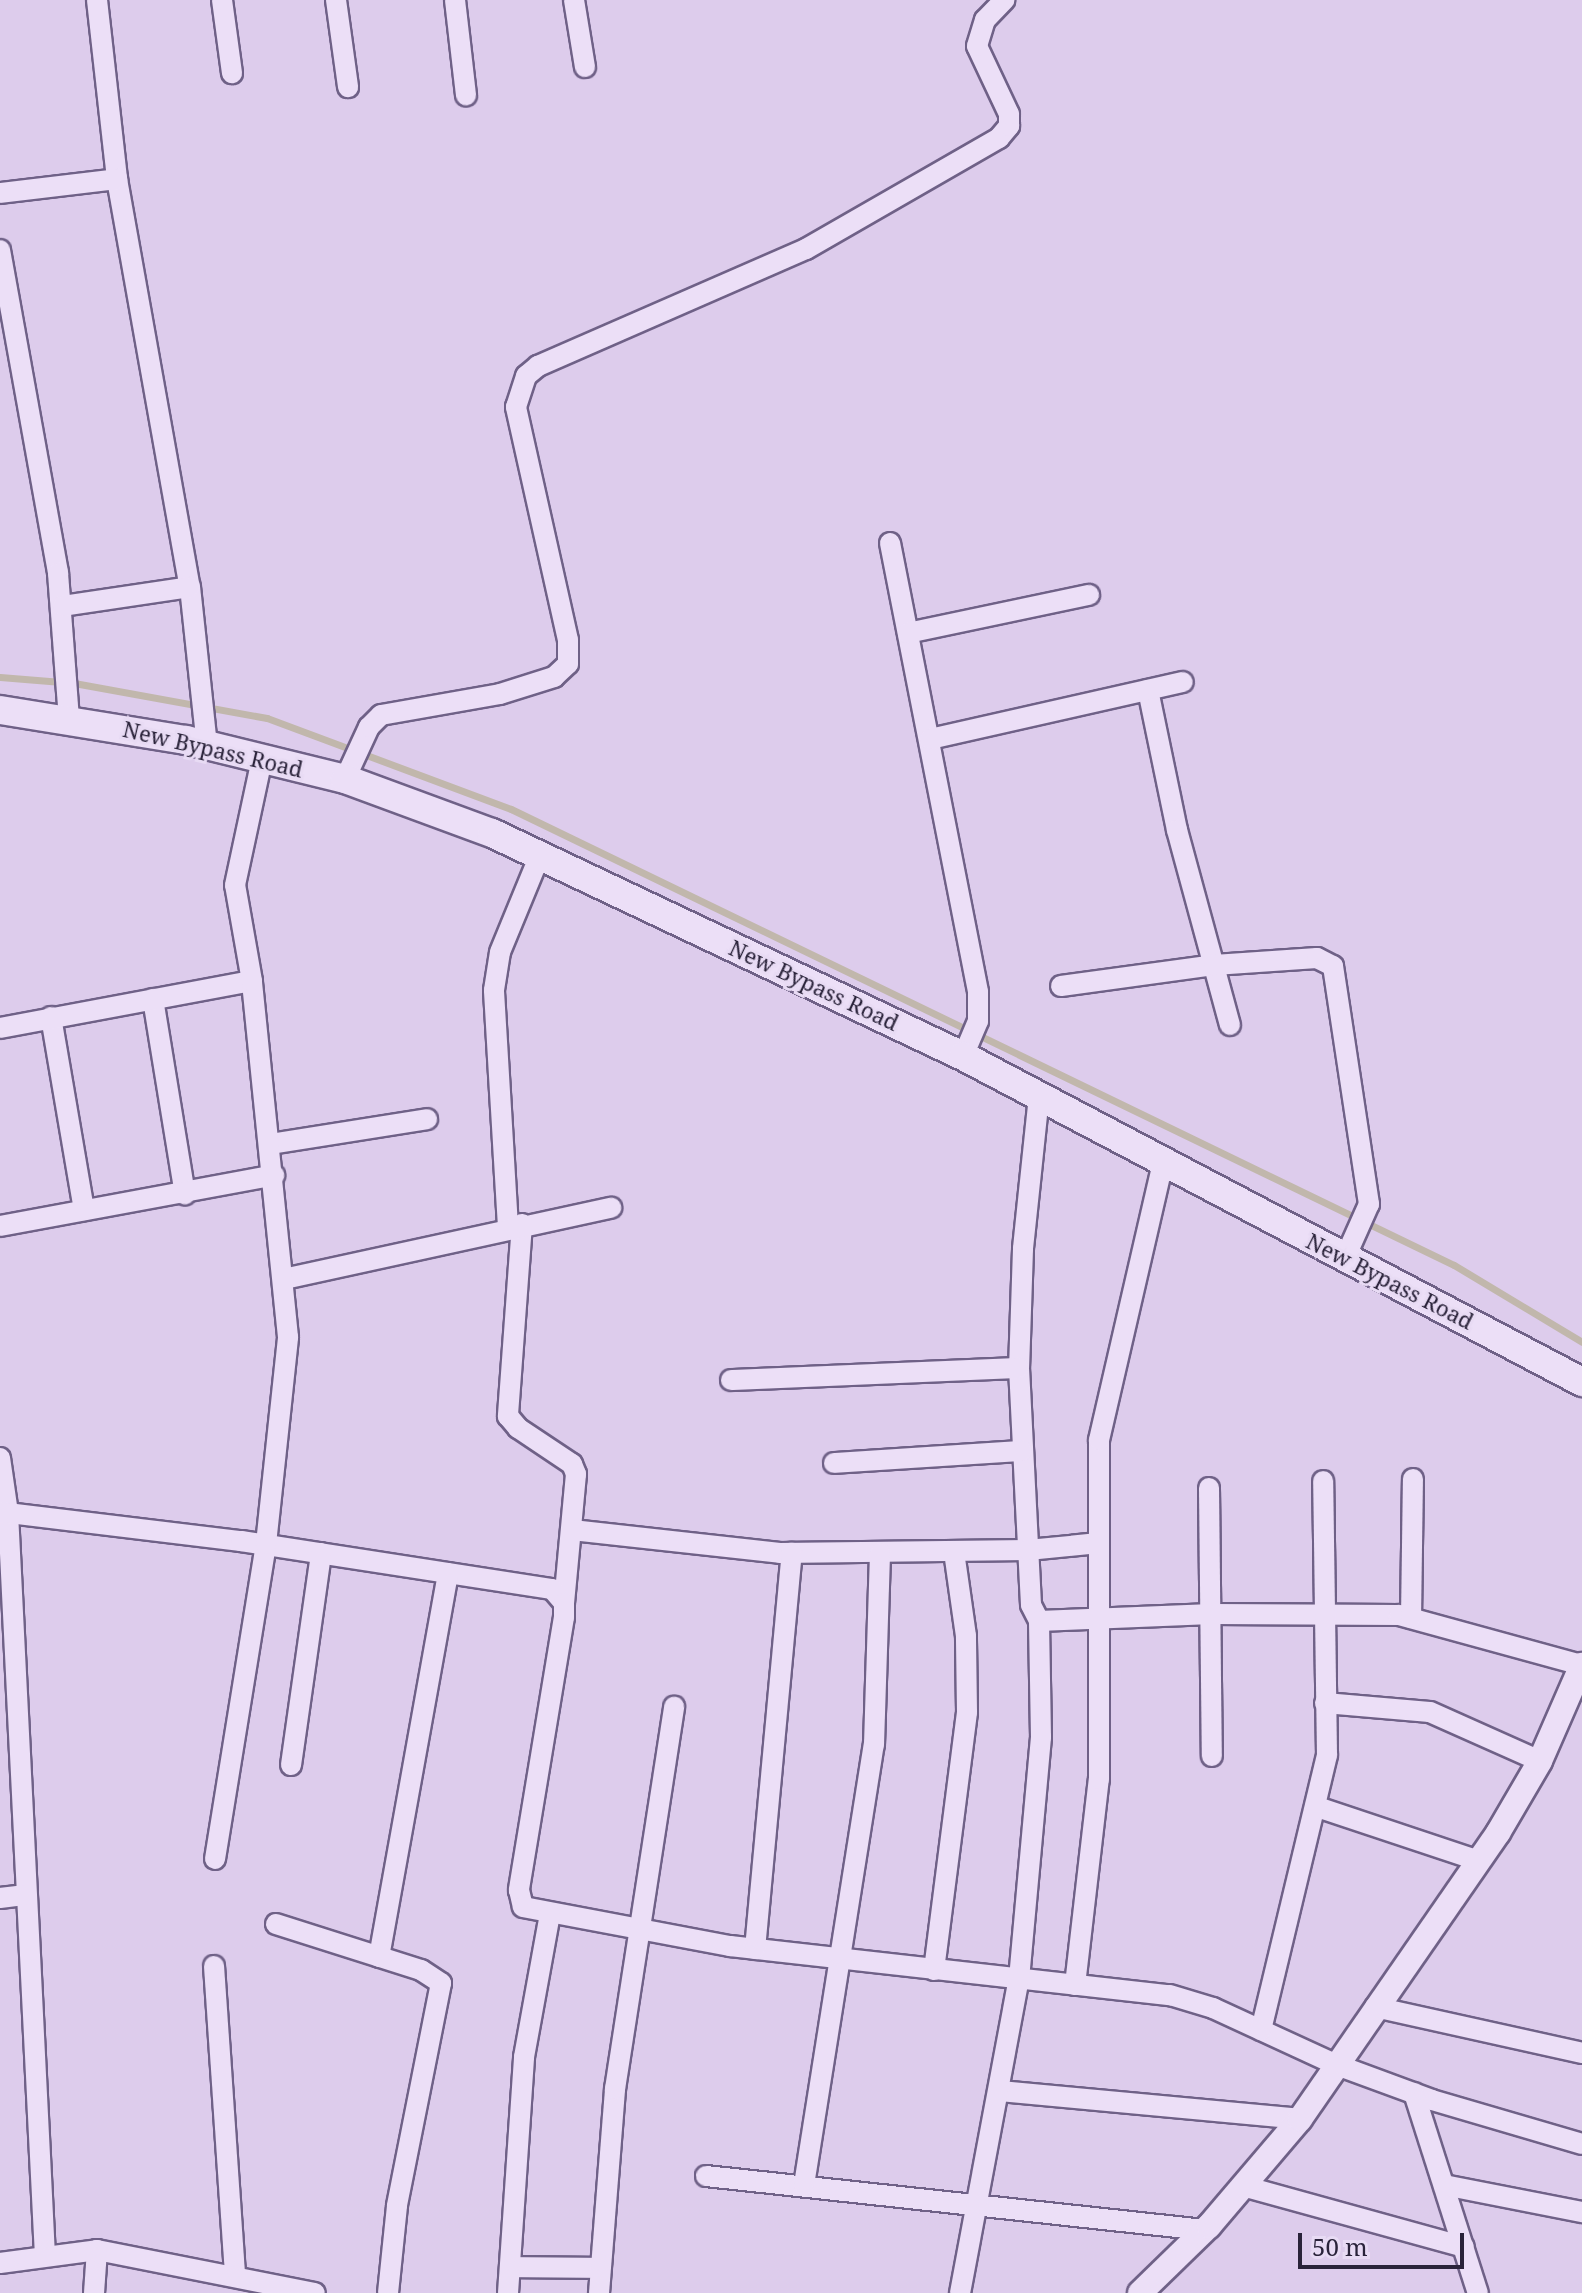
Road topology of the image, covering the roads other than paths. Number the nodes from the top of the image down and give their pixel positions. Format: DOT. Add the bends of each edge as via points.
graph roads {
  1 [pos="97,0"];
  2 [pos="222,0"];
  3 [pos="336,0"];
  4 [pos="455,0"];
  5 [pos="574,0"];
  6 [pos="1004,0"];
  7 [pos="585,67"];
  8 [pos="232,73"];
  9 [pos="348,87"];
  10 [pos="466,95"];
  11 [pos="117,179"];
  12 [pos="0,193"];
  13 [pos="0,250"];
  14 [pos="890,543"];
  15 [pos="190,587"];
  16 [pos="1089,595"];
  17 [pos="63,606"];
  18 [pos="908,633"];
  19 [pos="1183,682"];
  20 [pos="1148,690"];
  21 [pos="0,710"];
  22 [pos="69,712"];
  23 [pos="930,739"];
  24 [pos="207,746"];
  25 [pos="262,759"];
  26 [pos="345,779"];
  27 [pos="540,855"];
  28 [pos="1214,965"];
  29 [pos="252,981"];
  30 [pos="1061,986"];
  31 [pos="153,999"];
  32 [pos="51,1017"];
  33 [pos="1230,1025"];
  34 [pos="0,1028"];
  35 [pos="970,1039"];
  36 [pos="1039,1096"];
  37 [pos="427,1119"];
  38 [pos="270,1144"];
  39 [pos="1163,1162"];
  40 [pos="274,1175"];
  41 [pos="185,1194"];
  42 [pos="611,1208"];
  43 [pos="84,1210"];
  44 [pos="515,1225"];
  45 [pos="0,1226"];
  46 [pos="1345,1258"];
  47 [pos="284,1279"];
  48 [pos="1019,1368"];
  49 [pos="731,1380"];
  50 [pos="1582,1382"];
  51 [pos="1022,1451"];
  52 [pos="0,1458"];
  53 [pos="834,1463"];
  54 [pos="1413,1479"];
  55 [pos="1323,1481"];
  56 [pos="1209,1488"];
  57 [pos="4,1512"];
  58 [pos="572,1530"];
  59 [pos="1099,1543"];
  60 [pos="266,1544"];
  61 [pos="1028,1550"];
  62 [pos="954,1552"];
  63 [pos="321,1553"];
  64 [pos="792,1553"];
  65 [pos="880,1553"];
  66 [pos="448,1573"];
  67 [pos="564,1603"];
  68 [pos="1212,1614"];
  69 [pos="1328,1615"];
  70 [pos="1411,1618"];
  71 [pos="1102,1620"];
  72 [pos="1039,1621"];
  73 [pos="1582,1665"];
  74 [pos="1325,1703"];
  75 [pos="674,1707"];
  76 [pos="1212,1756"];
  77 [pos="1540,1761"];
  78 [pos="291,1765"];
  79 [pos="1317,1807"];
  80 [pos="215,1859"];
  81 [pos="1479,1861"];
  82 [pos="26,1895"];
  83 [pos="0,1898"];
  84 [pos="550,1914"];
  85 [pos="276,1924"];
  86 [pos="638,1930"];
  87 [pos="755,1949"];
  88 [pos="379,1957"];
  89 [pos="842,1961"];
  90 [pos="214,1966"];
  91 [pos="934,1970"];
  92 [pos="1019,1979"];
  93 [pos="1075,1985"];
  94 [pos="1375,2007"];
  95 [pos="1261,2030"];
  96 [pos="1582,2053"];
  97 [pos="1337,2065"];
  98 [pos="999,2091"];
  99 [pos="1414,2093"];
  100 [pos="1300,2119"];
  101 [pos="1582,2144"];
  102 [pos="706,2176"];
  103 [pos="804,2185"];
  104 [pos="1444,2185"];
  105 [pos="1243,2186"];
  106 [pos="978,2202"];
  107 [pos="1582,2212"];
  108 [pos="1205,2230"];
  109 [pos="1464,2247"];
  110 [pos="97,2250"];
  111 [pos="45,2256"];
  112 [pos="0,2263"];
  113 [pos="510,2267"];
  114 [pos="600,2268"];
  115 [pos="235,2276"];
  116 [pos="94,2293"];
  117 [pos="315,2293"];
  118 [pos="388,2293"];
  119 [pos="508,2293"];
  120 [pos="599,2293"];
  121 [pos="960,2293"];
  122 [pos="1140,2293"];
  123 [pos="1478,2293"];
  1 -- 11 [label="street"];
  2 -- 8 [label="street"];
  3 -- 9 [label="street"];
  4 -- 10 [label="street"];
  5 -- 7 [label="street"];
  6 -- 26 [label="street" via="985,20 977,46 1009,114 1009,126 999,138 806,249 538,366 526,376 516,407 568,640 568,664 554,677 500,694 381,715 369,727"];
  11 -- 12 [label="street"];
  11 -- 15 [label="street"];
  13 -- 17 [label="street"];
  14 -- 18 [label="street"];
  15 -- 17 [label="street"];
  15 -- 24 [label="street"];
  16 -- 18 [label="street"];
  17 -- 22 [label="street"];
  18 -- 23 [label="street"];
  19 -- 20 [label="street"];
  20 -- 23 [label="street"];
  20 -- 28 [label="street" via="1177,830"];
  21 -- 22 [label="main road, New Bypass Road"];
  22 -- 24 [label="main road, New Bypass Road"];
  23 -- 35 [label="street" via="978,992"];
  24 -- 25 [label="main road, New Bypass Road"];
  25 -- 26 [label="main road, New Bypass Road"];
  25 -- 29 [label="street" via="235,885"];
  26 -- 27 [label="main road, New Bypass Road"];
  27 -- 35 [label="main road, New Bypass Road"];
  27 -- 44 [label="street" via="500,952 494,990"];
  28 -- 30 [label="street"];
  28 -- 33 [label="street"];
  28 -- 46 [label="street" via="1317,958 1333,966 1365,1218"];
  29 -- 31 [label="street"];
  29 -- 38 [label="street"];
  31 -- 32 [label="street"];
  31 -- 41 [label="street"];
  32 -- 34 [label="street"];
  32 -- 43 [label="street"];
  35 -- 36 [label="main road, New Bypass Road"];
  36 -- 39 [label="main road, New Bypass Road"];
  36 -- 48 [label="street" via="1027,1195"];
  37 -- 38 [label="street"];
  38 -- 40 [label="street"];
  39 -- 46 [label="main road, New Bypass Road"];
  39 -- 59 [label="street" via="1104,1405 1097,1470"];
  40 -- 41 [label="street"];
  40 -- 47 [label="street"];
  41 -- 43 [label="street"];
  42 -- 44 [label="street"];
  43 -- 45 [label="street"];
  44 -- 47 [label="street"];
  44 -- 58 [label="street" via="508,1416 572,1464 577,1485"];
  46 -- 50 [label="main road, New Bypass Road"];
  47 -- 60 [label="street" via="287,1361"];
  48 -- 49 [label="street"];
  48 -- 51 [label="street"];
  51 -- 53 [label="street"];
  51 -- 61 [label="street"];
  52 -- 57 [label="street"];
  54 -- 70 [label="street"];
  55 -- 69 [label="street"];
  56 -- 68 [label="street"];
  57 -- 60 [label="street"];
  57 -- 82 [label="street"];
  58 -- 64 [label="street"];
  58 -- 67 [label="street"];
  59 -- 61 [label="street"];
  59 -- 71 [label="street"];
  60 -- 63 [label="street"];
  60 -- 80 [label="street"];
  61 -- 62 [label="street"];
  61 -- 72 [label="street" via="1031,1605"];
  62 -- 65 [label="street"];
  62 -- 91 [label="street" via="966,1636 967,1712"];
  63 -- 66 [label="street"];
  63 -- 78 [label="street"];
  64 -- 65 [label="street"];
  64 -- 87 [label="street"];
  65 -- 89 [label="street" via="874,1745"];
  66 -- 67 [label="street" via="552,1589"];
  66 -- 88 [label="street"];
  67 -- 84 [label="street" via="519,1890 523,1907"];
  68 -- 69 [label="street"];
  68 -- 71 [label="street"];
  68 -- 76 [label="street"];
  69 -- 70 [label="street"];
  69 -- 74 [label="street"];
  70 -- 73 [label="street"];
  71 -- 72 [label="street"];
  71 -- 93 [label="street" via="1097,1804"];
  72 -- 92 [label="street" via="1041,1737"];
  73 -- 77 [label="street"];
  74 -- 77 [label="street" via="1430,1712"];
  74 -- 79 [label="street" via="1327,1755"];
  75 -- 86 [label="street"];
  77 -- 81 [label="street"];
  79 -- 81 [label="street"];
  79 -- 95 [label="street"];
  81 -- 94 [label="street"];
  82 -- 83 [label="street"];
  82 -- 111 [label="street"];
  84 -- 86 [label="street"];
  84 -- 113 [label="street" via="524,2057"];
  85 -- 88 [label="street"];
  86 -- 87 [label="street"];
  86 -- 114 [label="street" via="608,2150"];
  87 -- 89 [label="street"];
  88 -- 118 [label="street" via="433,1975 442,1992 397,2206"];
  89 -- 91 [label="street"];
  89 -- 103 [label="street"];
  90 -- 115 [label="street"];
  91 -- 92 [label="street"];
  92 -- 93 [label="street"];
  92 -- 98 [label="street"];
  93 -- 95 [label="street" via="1170,1995"];
  94 -- 96 [label="street"];
  94 -- 97 [label="street"];
  95 -- 97 [label="street"];
  97 -- 99 [label="street"];
  97 -- 100 [label="street"];
  98 -- 100 [label="street"];
  98 -- 106 [label="street"];
  99 -- 101 [label="street"];
  99 -- 104 [label="street"];
  100 -- 105 [label="street"];
  102 -- 103 [label="street"];
  103 -- 106 [label="street"];
  104 -- 107 [label="street"];
  104 -- 109 [label="street"];
  105 -- 108 [label="street"];
  105 -- 109 [label="street"];
  106 -- 108 [label="street"];
  106 -- 121 [label="street"];
  108 -- 122 [label="street"];
  109 -- 123 [label="street"];
  110 -- 111 [label="street"];
  110 -- 115 [label="street"];
  110 -- 116 [label="street"];
  111 -- 112 [label="street"];
  113 -- 114 [label="street"];
  113 -- 119 [label="street"];
  114 -- 120 [label="street"];
  115 -- 117 [label="street"];
}
